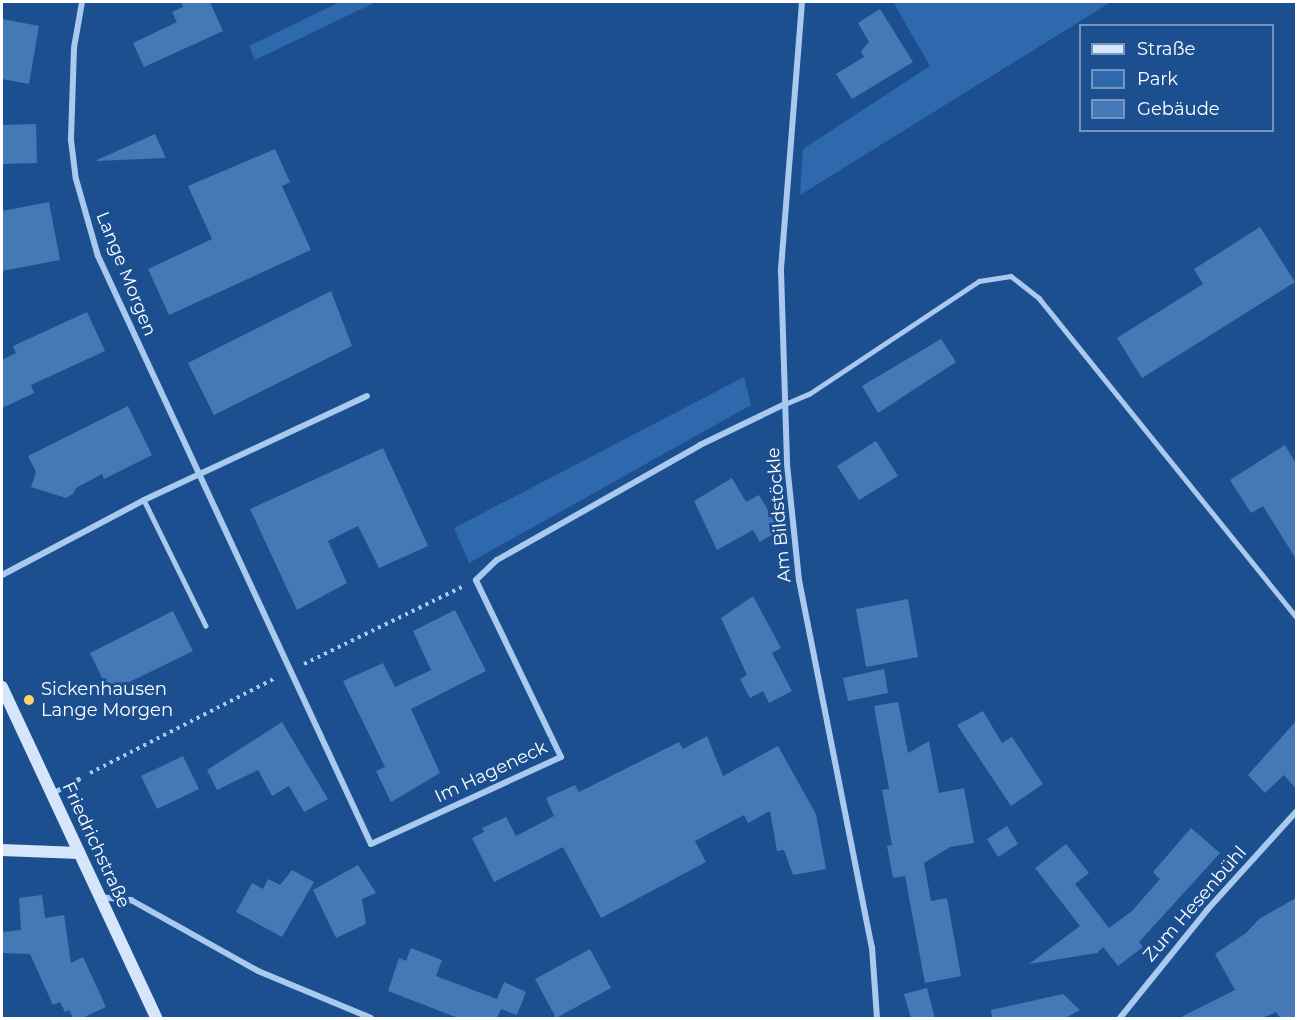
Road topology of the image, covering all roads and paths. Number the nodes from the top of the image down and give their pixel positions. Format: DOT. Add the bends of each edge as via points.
graph roads {
  1 [pos="82,2"];
  2 [pos="802,2"];
  3 [pos="367,396"];
  4 [pos="785,404"];
  5 [pos="197,475"];
  6 [pos="144,500"];
  7 [pos="2,575"];
  8 [pos="1296,617"];
  9 [pos="206,626"];
  10 [pos="2,687"];
  11 [pos="78,779"];
  12 [pos="51,793"];
  13 [pos="1296,812"];
  14 [pos="2,850"];
  15 [pos="79,853"];
  16 [pos="100,897"];
  17 [pos="156,1018"];
  18 [pos="371,1018"];
  19 [pos="878,1018"];
  20 [pos="1120,1018"];
  1 -- 5 [label="street, Lange Morgen" via="71,92 75,179 108,281"];
  2 -- 4 [label="street, Am Bildstöckle" via="783,226"];
  3 -- 5 [label="street"];
  4 -- 5 [label="street, Im Hageneck" via="700,445 486,570 476,580 561,757 371,844"];
  4 -- 8 [label="lane" via="809,394 979,282 1011,276 1039,298"];
  4 -- 19 [label="street, Am Bildstöckle" via="799,580 872,947"];
  5 -- 6 [label="street"];
  6 -- 7 [label="street"];
  6 -- 9 [label="lane"];
  10 -- 12 [label="street, Friedrichstraße"];
  11 -- 12 [label="lane"];
  12 -- 15 [label="street, Friedrichstraße"];
  13 -- 20 [label="street, Zum Hesenbühl" via="1207,910"];
  14 -- 15 [label="street"];
  15 -- 16 [label="street, Friedrichstraße"];
  16 -- 17 [label="street, Friedrichstraße"];
  16 -- 18 [label="street" via="131,900 258,971"];
}
